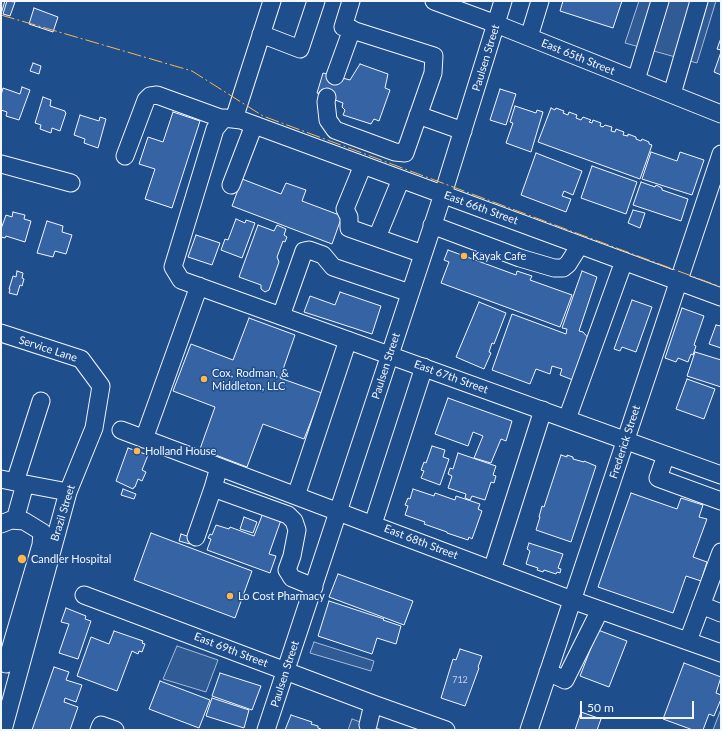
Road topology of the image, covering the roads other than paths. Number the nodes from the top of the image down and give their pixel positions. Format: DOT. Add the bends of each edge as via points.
graph roads {
  1 [pos="272,1"];
  2 [pos="316,1"];
  3 [pos="351,1"];
  4 [pos="434,1"];
  5 [pos="503,1"];
  6 [pos="540,1"];
  7 [pos="660,1"];
  8 [pos="698,1"];
  9 [pos="496,24"];
  10 [pos="352,29"];
  11 [pos="261,34"];
  12 [pos="529,37"];
  13 [pos="335,76"];
  14 [pos="636,80"];
  15 [pos="672,94"];
  16 [pos="327,97"];
  17 [pos="721,114"];
  18 [pos="418,115"];
  19 [pos="238,121"];
  20 [pos="463,131"];
  21 [pos="721,154"];
  22 [pos="125,156"];
  23 [pos="1,164"];
  24 [pos="363,165"];
  25 [pos="401,179"];
  26 [pos="71,183"];
  27 [pos="231,185"];
  28 [pos="443,194"];
  29 [pos="432,226"];
  30 [pos="380,239"];
  31 [pos="580,245"];
  32 [pos="423,254"];
  33 [pos="624,261"];
  34 [pos="679,281"];
  35 [pos="200,286"];
  36 [pos="410,293"];
  37 [pos="721,297"];
  38 [pos="281,316"];
  39 [pos="1,333"];
  40 [pos="348,340"];
  41 [pos="390,355"];
  42 [pos="424,367"];
  43 [pos="90,370"];
  44 [pos="41,401"];
  45 [pos="542,410"];
  46 [pos="567,419"];
  47 [pos="121,430"];
  48 [pos="144,439"];
  49 [pos="626,440"];
  50 [pos="666,455"];
  51 [pos="219,467"];
  52 [pos="721,475"];
  53 [pos="14,482"];
  54 [pos="213,488"];
  55 [pos="68,492"];
  56 [pos="296,496"];
  57 [pos="721,501"];
  58 [pos="339,512"];
  59 [pos="8,522"];
  60 [pos="373,524"];
  61 [pos="196,537"];
  62 [pos="721,552"];
  63 [pos="492,570"];
  64 [pos="314,587"];
  65 [pos="84,595"];
  66 [pos="572,600"];
  67 [pos="701,605"];
  68 [pos="600,610"];
  69 [pos="721,612"];
  70 [pos="688,641"];
  71 [pos="721,653"];
  72 [pos="8,666"];
  73 [pos="286,671"];
  74 [pos="548,672"];
  75 [pos="373,704"];
  76 [pos="368,725"];
  77 [pos="4,730"];
  78 [pos="99,730"];
  79 [pos="115,730"];
  80 [pos="266,730"];
  81 [pos="446,730"];
  82 [pos="529,730"];
  1 -- 11 [label="street"];
  2 -- 11 [label="street" via="300,49"];
  3 -- 10 [label="street" via="343,27"];
  4 -- 9 [label="street, East 65th Street"];
  5 -- 9 [label="street, Paulsen Street"];
  6 -- 12 [label="street"];
  7 -- 14 [label="street"];
  8 -- 15 [label="street"];
  9 -- 12 [label="street, East 65th Street"];
  9 -- 20 [label="street, Paulsen Street"];
  10 -- 13 [label="street"];
  10 -- 18 [label="street" via="434,56 432,73"];
  11 -- 19 [label="street"];
  12 -- 14 [label="street, East 65th Street"];
  14 -- 15 [label="street, East 65th Street"];
  15 -- 17 [label="street, East 65th Street"];
  16 -- 18 [label="street" via="328,120 335,130 395,152 405,153"];
  18 -- 20 [label="street"];
  19 -- 22 [label="street, East 66th Street" via="158,95 150,96 146,100"];
  19 -- 24 [label="street, East 66th Street"];
  19 -- 27 [label="street"];
  19 -- 35 [label="street, East 67th Street" via="215,130 173,267 181,280"];
  20 -- 28 [label="street, Paulsen Street"];
  21 -- 34 [label="street, Frederick Street"];
  23 -- 26 [label="street"];
  24 -- 25 [label="street, East 66th Street"];
  24 -- 30 [label="street" via="345,209 350,228"];
  25 -- 28 [label="street, East 66th Street"];
  25 -- 30 [label="street" via="378,235"];
  28 -- 29 [label="street, Paulsen Street"];
  28 -- 31 [label="street, East 66th Street"];
  29 -- 31 [label="street" via="554,268 563,268 568,264"];
  29 -- 32 [label="street, Paulsen Street"];
  30 -- 32 [label="street"];
  31 -- 33 [label="street, East 66th Street"];
  32 -- 36 [label="street, Paulsen Street"];
  33 -- 34 [label="street, East 66th Street"];
  33 -- 46 [label="street"];
  34 -- 37 [label="street, East 66th Street"];
  34 -- 49 [label="street, Frederick Street"];
  35 -- 38 [label="street, East 67th Street"];
  35 -- 48 [label="street"];
  36 -- 38 [label="street" via="333,267 323,255 309,250 304,251"];
  36 -- 41 [label="street, Paulsen Street"];
  38 -- 40 [label="street, East 67th Street"];
  39 -- 43 [label="street, Service Lane" via="81,359"];
  40 -- 41 [label="street, East 67th Street"];
  40 -- 56 [label="street"];
  41 -- 42 [label="street, East 67th Street"];
  41 -- 58 [label="street, Paulsen Street"];
  42 -- 45 [label="street, East 67th Street"];
  42 -- 60 [label="street"];
  43 -- 55 [label="street, Brazil Street" via="101,386 94,428"];
  44 -- 53 [label="street"];
  45 -- 46 [label="street, East 67th Street"];
  45 -- 63 [label="street"];
  46 -- 49 [label="street, East 67th Street"];
  47 -- 48 [label="street, East 68th Street"];
  48 -- 51 [label="street, East 68th Street"];
  49 -- 50 [label="street, East 67th Street"];
  49 -- 66 [label="street, Frederick Street"];
  50 -- 52 [label="street, East 67th Street"];
  50 -- 57 [label="street" via="658,478"];
  51 -- 54 [label="street"];
  51 -- 56 [label="street, East 68th Street"];
  53 -- 55 [label="street"];
  53 -- 59 [label="street"];
  54 -- 61 [label="street"];
  54 -- 64 [label="street" via="288,515 294,521 297,530 287,570 292,578"];
  55 -- 72 [label="street, Brazil Street"];
  56 -- 58 [label="street, East 68th Street"];
  58 -- 60 [label="street, East 68th Street"];
  58 -- 64 [label="street, Paulsen Street"];
  59 -- 72 [label="street" via="24,521 42,532 41,545"];
  60 -- 63 [label="street, East 68th Street"];
  62 -- 67 [label="street"];
  63 -- 66 [label="street, East 68th Street"];
  64 -- 73 [label="street, Paulsen Street"];
  65 -- 73 [label="street, East 69th Street"];
  66 -- 68 [label="street, East 68th Street"];
  66 -- 74 [label="street, Frederick Street"];
  67 -- 69 [label="street"];
  67 -- 70 [label="street"];
  68 -- 70 [label="street, East 68th Street"];
  68 -- 74 [label="street" via="565,680"];
  70 -- 71 [label="street, East 68th Street"];
  72 -- 77 [label="street, Brazil Street"];
  73 -- 75 [label="street, East 69th Street"];
  73 -- 80 [label="street, Paulsen Street"];
  74 -- 82 [label="street, Frederick Street"];
  75 -- 76 [label="street"];
  75 -- 81 [label="street, East 69th Street"];
  78 -- 79 [label="street" via="101,725"];
}
